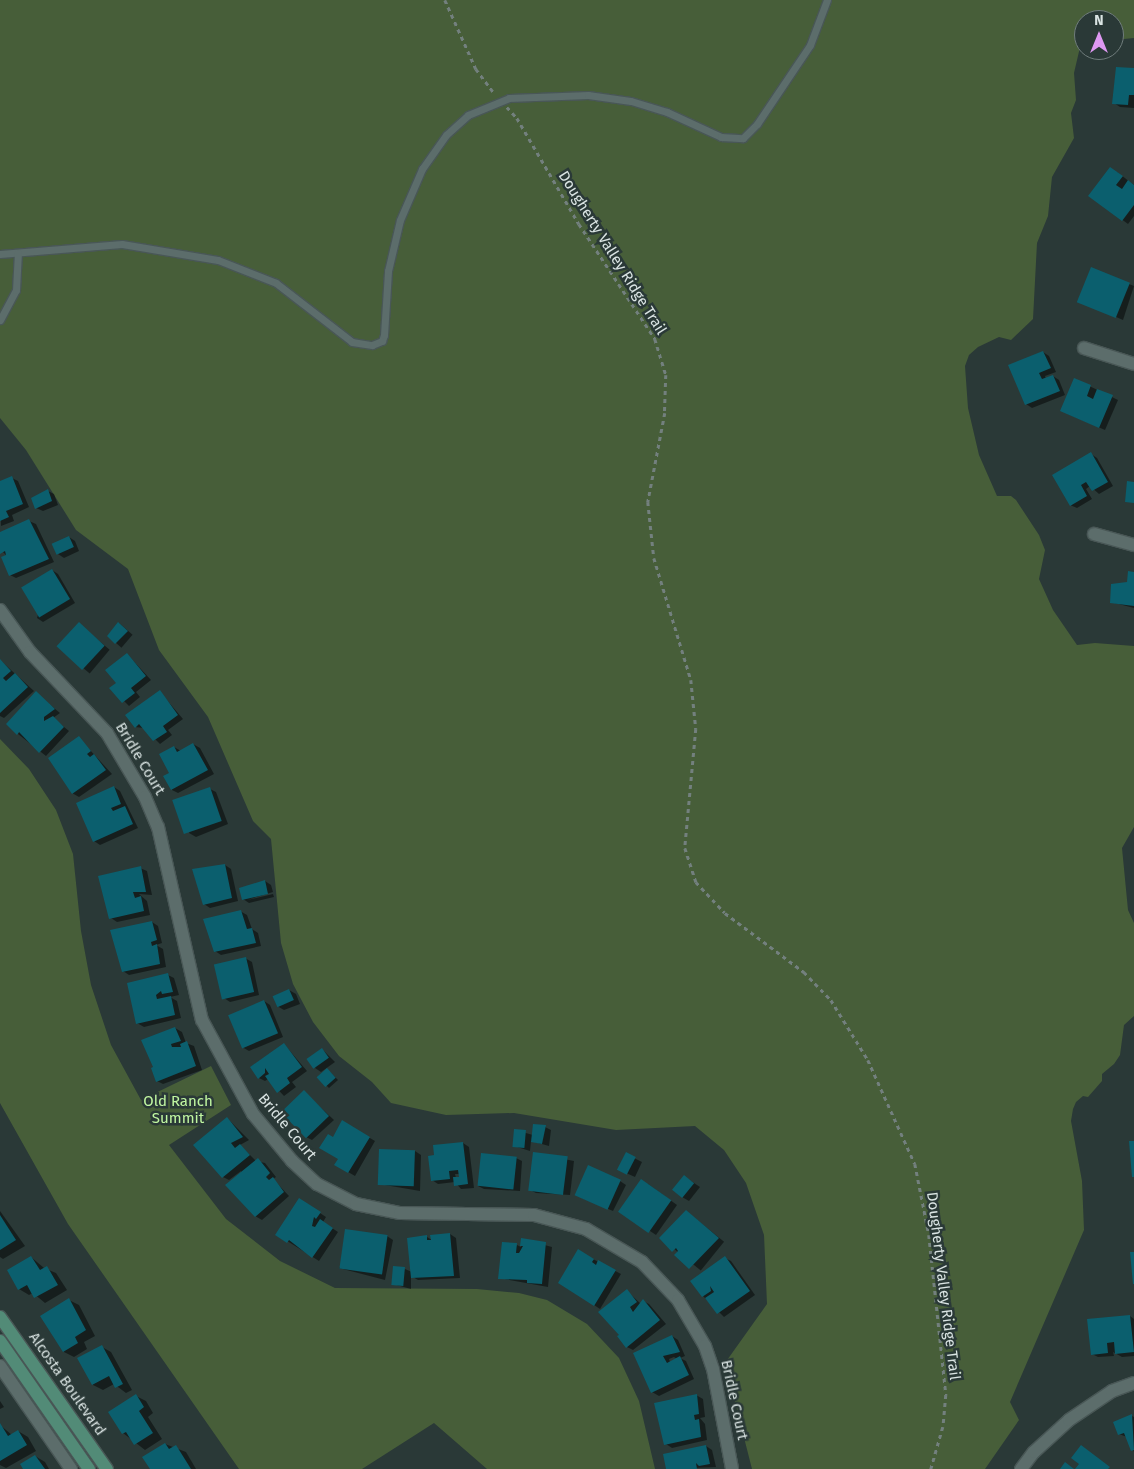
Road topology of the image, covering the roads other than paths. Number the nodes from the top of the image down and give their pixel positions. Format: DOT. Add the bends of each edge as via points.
graph roads {
  1 [pos="827,0"];
  2 [pos="18,253"];
  3 [pos="0,254"];
  4 [pos="0,320"];
  5 [pos="1084,348"];
  6 [pos="1134,364"];
  7 [pos="1094,534"];
  8 [pos="1134,546"];
  9 [pos="0,610"];
  10 [pos="0,1317"];
  11 [pos="0,1341"];
  12 [pos="0,1366"];
  13 [pos="1134,1383"];
  14 [pos="71,1469"];
  15 [pos="89,1469"];
  16 [pos="107,1469"];
  17 [pos="732,1469"];
  18 [pos="1021,1469"];
  1 -- 2 [label="lane" via="810,45 757,124 743,138 721,137 667,112 588,94 538,94 500,100 468,115 446,135 422,169 400,220 391,254 384,335 382,342 372,346 352,342 276,283 218,260 122,244"];
  2 -- 3 [label="lane"];
  2 -- 4 [label="lane" via="16,290"];
  5 -- 6 [label="street"];
  7 -- 8 [label="street"];
  9 -- 17 [label="street, Bridle Court" via="30,652 108,733 145,797 158,827 202,1020 236,1087 280,1147 317,1184 356,1204 400,1213 534,1215 586,1229 642,1262 678,1300 705,1346 713,1369"];
  10 -- 16 [label="main road, Alcosta Boulevard"];
  11 -- 15 [label="main road, Alcosta Boulevard"];
  12 -- 14 [label="street"];
  13 -- 18 [label="street" via="1112,1391 1069,1420 1034,1452"];
}
